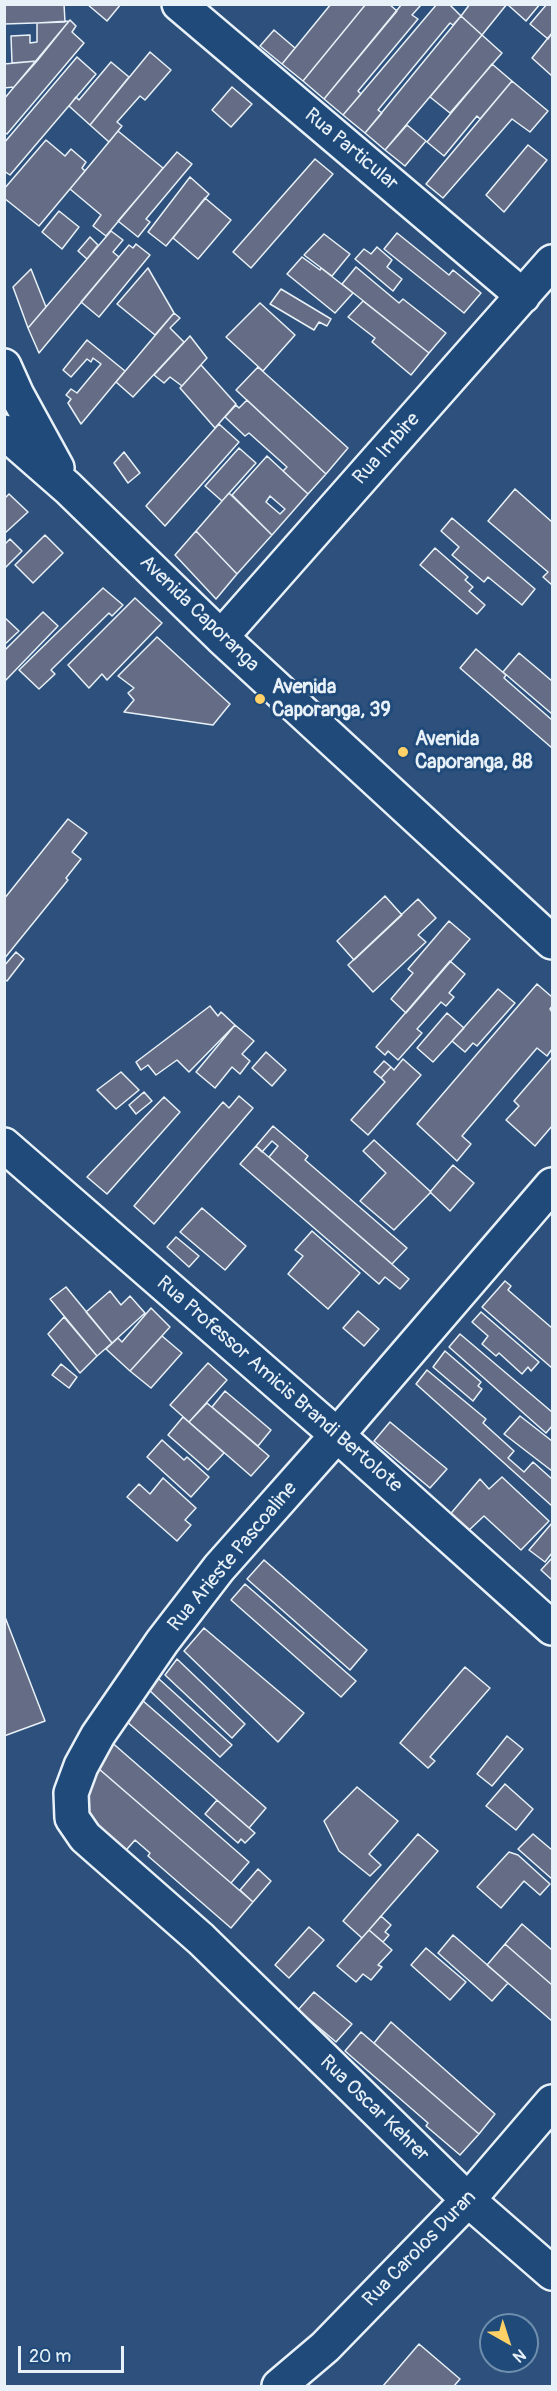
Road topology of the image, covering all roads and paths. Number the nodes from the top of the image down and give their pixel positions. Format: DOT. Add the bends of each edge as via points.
graph roads {
  1 [pos="179,4"];
  2 [pos="552,262"];
  3 [pos="523,296"];
  4 [pos="4,366"];
  5 [pos="4,432"];
  6 [pos="68,488"];
  7 [pos="220,637"];
  8 [pos="552,942"];
  9 [pos="4,1145"];
  10 [pos="552,1185"];
  11 [pos="337,1435"];
  12 [pos="552,1628"];
  13 [pos="201,1939"];
  14 [pos="552,2102"];
  15 [pos="468,2200"];
  16 [pos="552,2273"];
  17 [pos="279,2386"];
  1 -- 3 [label="street, Rua Particular"];
  2 -- 3 [label="street, Rua Imbire"];
  3 -- 7 [label="street, Rua Imbire"];
  4 -- 6 [label="street"];
  5 -- 6 [label="street, Avenida Caporanga"];
  6 -- 7 [label="street, Avenida Caporanga"];
  7 -- 8 [label="street, Avenida Caporanga"];
  9 -- 11 [label="street, Rua Professor Amicis Brandi Bertolote"];
  10 -- 11 [label="street, Rua Arieste Pascoaline"];
  11 -- 12 [label="street, Rua Professor Amicis Brandi Bertolote"];
  11 -- 13 [label="street, Rua Arieste Pascoaline" via="219,1568 162,1642 98,1735 71,1793 72,1818 85,1837"];
  13 -- 15 [label="street, Rua Oscar Kehrer"];
  14 -- 15 [label="street, Rua Carolos Duran"];
  15 -- 16 [label="street, Rua Oscar Kehrer"];
  15 -- 17 [label="street, Rua Carolos Duran" via="325,2347"];
}
